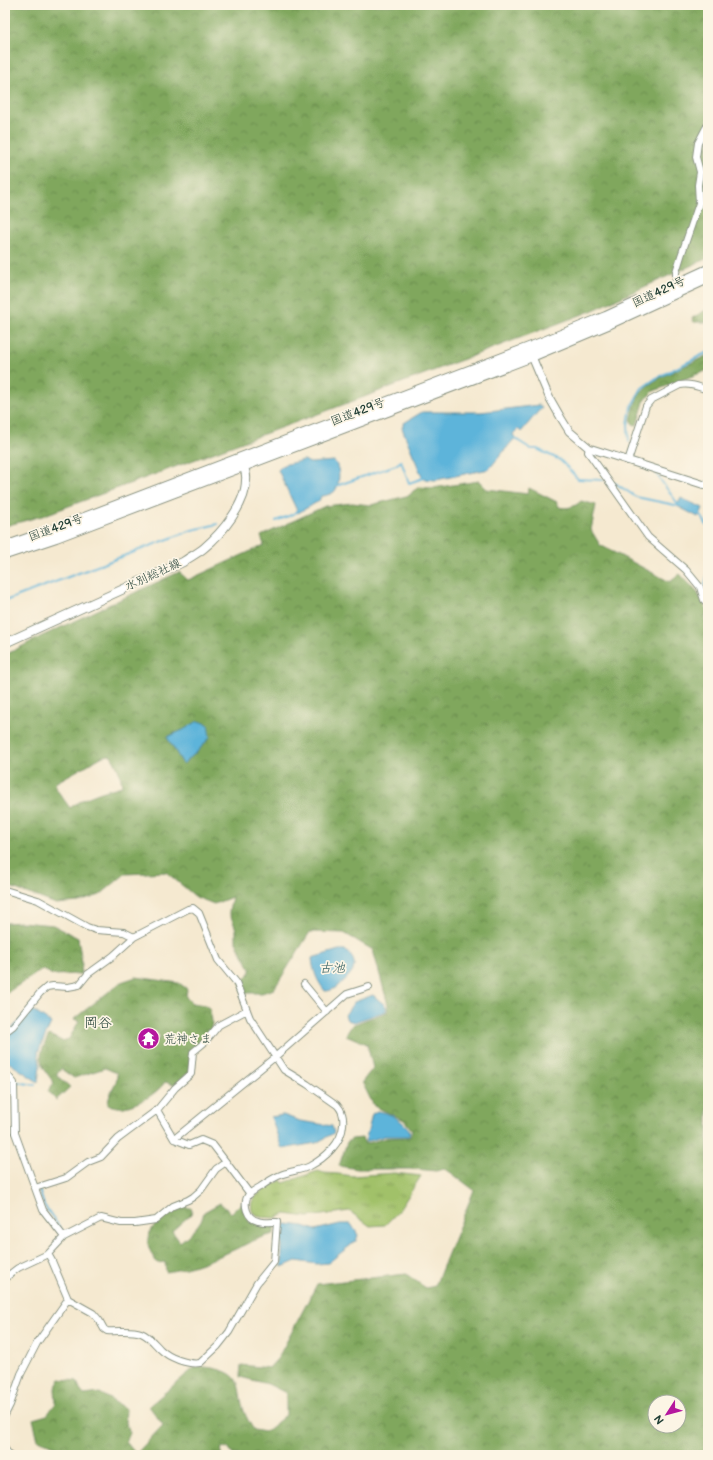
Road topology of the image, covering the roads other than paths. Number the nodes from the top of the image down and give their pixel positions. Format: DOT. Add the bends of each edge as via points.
graph roads {
  1 [pos="708,124"];
  2 [pos="708,270"];
  3 [pos="708,278"];
  4 [pos="676,285"];
  5 [pos="530,352"];
  6 [pos="708,390"];
  7 [pos="589,448"];
  8 [pos="242,461"];
  9 [pos="628,461"];
  10 [pos="708,486"];
  11 [pos="5,546"];
  12 [pos="5,554"];
  13 [pos="708,604"];
  14 [pos="5,643"];
  15 [pos="5,890"];
  16 [pos="134,937"];
  17 [pos="304,984"];
  18 [pos="368,986"];
  19 [pos="247,1010"];
  20 [pos="327,1012"];
  21 [pos="5,1032"];
  22 [pos="275,1057"];
  23 [pos="5,1072"];
  24 [pos="157,1110"];
  25 [pos="174,1138"];
  26 [pos="226,1162"];
  27 [pos="35,1188"];
  28 [pos="250,1194"];
  29 [pos="66,1236"];
  30 [pos="48,1254"];
  31 [pos="5,1278"];
  32 [pos="68,1299"];
  33 [pos="5,1415"];
  34 [pos="5,1449"];
  35 [pos="9,1455"];
  1 -- 4 [label="street" via="698,143 696,157 700,172 700,203 676,272"];
  2 -- 4 [label="highway, 国道429号"];
  3 -- 5 [label="highway, 国道429号" via="608,324"];
  4 -- 5 [label="highway, 国道429号"];
  5 -- 7 [label="street" via="548,397 569,432"];
  5 -- 8 [label="highway, 国道429号"];
  6 -- 9 [label="street" via="684,384 651,400 646,406"];
  7 -- 9 [label="street"];
  7 -- 13 [label="street" via="588,452 648,537 686,570 700,587"];
  8 -- 11 [label="highway, 国道429号"];
  8 -- 12 [label="highway, 国道429号" via="56,537"];
  8 -- 14 [label="main road, 水別総社線" via="247,479 241,502 204,549 183,562"];
  9 -- 10 [label="street"];
  15 -- 16 [label="street" via="38,900 87,927 124,932"];
  16 -- 19 [label="street" via="193,908 218,960 236,982"];
  16 -- 21 [label="street" via="90,972 78,985 53,986 40,993"];
  17 -- 20 [label="street"];
  18 -- 20 [label="street" via="347,994"];
  19 -- 22 [label="street"];
  19 -- 24 [label="street" via="219,1024 193,1052 191,1074 175,1088"];
  20 -- 22 [label="street"];
  22 -- 25 [label="street"];
  22 -- 28 [label="street" via="284,1070 340,1108 343,1116 342,1132 334,1147 317,1162 269,1181"];
  23 -- 27 [label="street" via="14,1083 15,1134"];
  24 -- 25 [label="street"];
  24 -- 27 [label="street" via="118,1139 101,1157 88,1162 66,1178"];
  25 -- 26 [label="street" via="189,1145 201,1140 213,1145"];
  26 -- 28 [label="street"];
  26 -- 29 [label="street" via="193,1197 173,1206 156,1220 121,1223 101,1218"];
  27 -- 29 [label="street" via="44,1210"];
  28 -- 32 [label="street" via="246,1205 250,1217 257,1221 276,1222 274,1262 257,1283 229,1332 203,1362 196,1364 173,1357 141,1333 107,1331 93,1313"];
  29 -- 30 [label="street"];
  30 -- 31 [label="street" via="18,1268"];
  30 -- 32 [label="street"];
  32 -- 33 [label="street" via="37,1343 23,1369"];
  34 -- 35 [label="street"];
}
